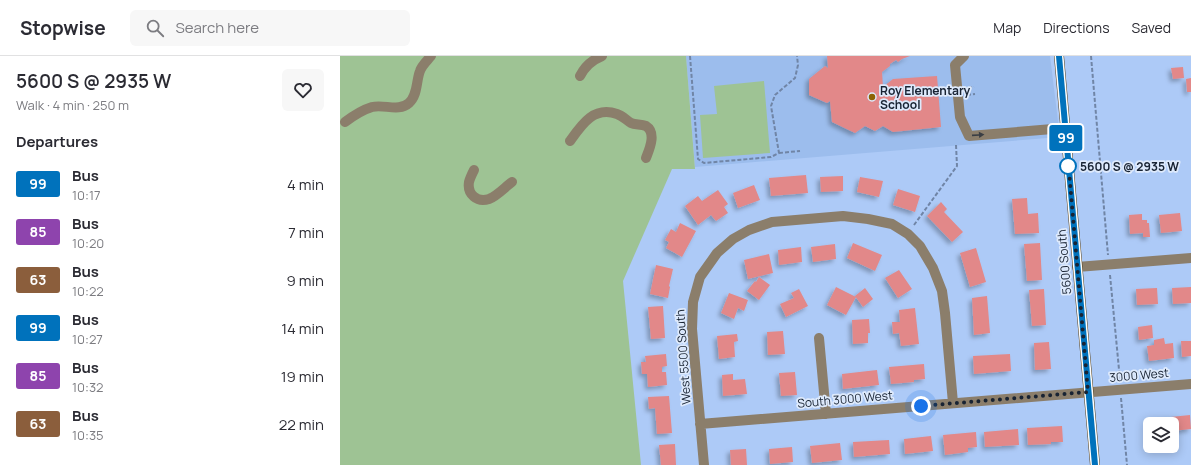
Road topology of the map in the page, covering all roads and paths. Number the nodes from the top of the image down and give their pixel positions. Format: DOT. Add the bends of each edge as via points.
graph roads {
  1 [pos="431,56"];
  2 [pos="602,56"];
  3 [pos="690,56"];
  4 [pos="797,56"];
  5 [pos="964,56"];
  6 [pos="1059,56"];
  7 [pos="580,76"];
  8 [pos="974,87"];
  9 [pos="975,94"];
  10 [pos="345,122"];
  11 [pos="1065,128"];
  12 [pos="570,141"];
  13 [pos="956,145"];
  14 [pos="800,151"];
  15 [pos="779,153"];
  16 [pos="646,158"];
  17 [pos="474,170"];
  18 [pos="512,182"];
  19 [pos="913,227"];
  20 [pos="1191,258"];
  21 [pos="1077,267"];
  22 [pos="820,338"];
  23 [pos="1191,384"];
  24 [pos="1088,392"];
  25 [pos="953,404"];
  26 [pos="826,414"];
  27 [pos="700,424"];
  28 [pos="704,465"];
  29 [pos="1095,465"];
  1 -- 10 [label="street" via="420,70 416,90 409,103 397,108 373,107"];
  2 -- 7 [label="street" via="590,62"];
  3 -- 15 [label="path" via="698,159 704,163 771,157"];
  4 -- 15 [label="path" via="795,78 775,95 771,106"];
  5 -- 11 [label="street, one-way" via="955,65 960,117 969,136"];
  6 -- 11 [label="main road, 5600 South"];
  8 -- 9 [label="path" via="967,88 967,95"];
  11 -- 21 [label="main road, 5600 South"];
  12 -- 16 [label="street" via="584,122 593,115 613,113 633,124 644,126 651,133"];
  13 -- 19 [label="path" via="957,166"];
  14 -- 15 [label="path"];
  17 -- 18 [label="street" via="469,180 469,188 474,198 488,199"];
  20 -- 21 [label="street"];
  21 -- 24 [label="main road, 5600 South"];
  22 -- 26 [label="street"];
  23 -- 24 [label="street, 3000 West"];
  24 -- 25 [label="street, South 3000 West"];
  24 -- 29 [label="main road, 5600 South"];
  25 -- 26 [label="street, South 3000 West"];
  25 -- 27 [label="street, West 5500 South" via="942,291 933,268 920,246 908,234 892,224 843,216 772,222 749,230 733,239 717,253 700,277 693,302 692,328"];
  26 -- 27 [label="street, South 3000 West"];
  27 -- 28 [label="street, West 5500 South"];
}
